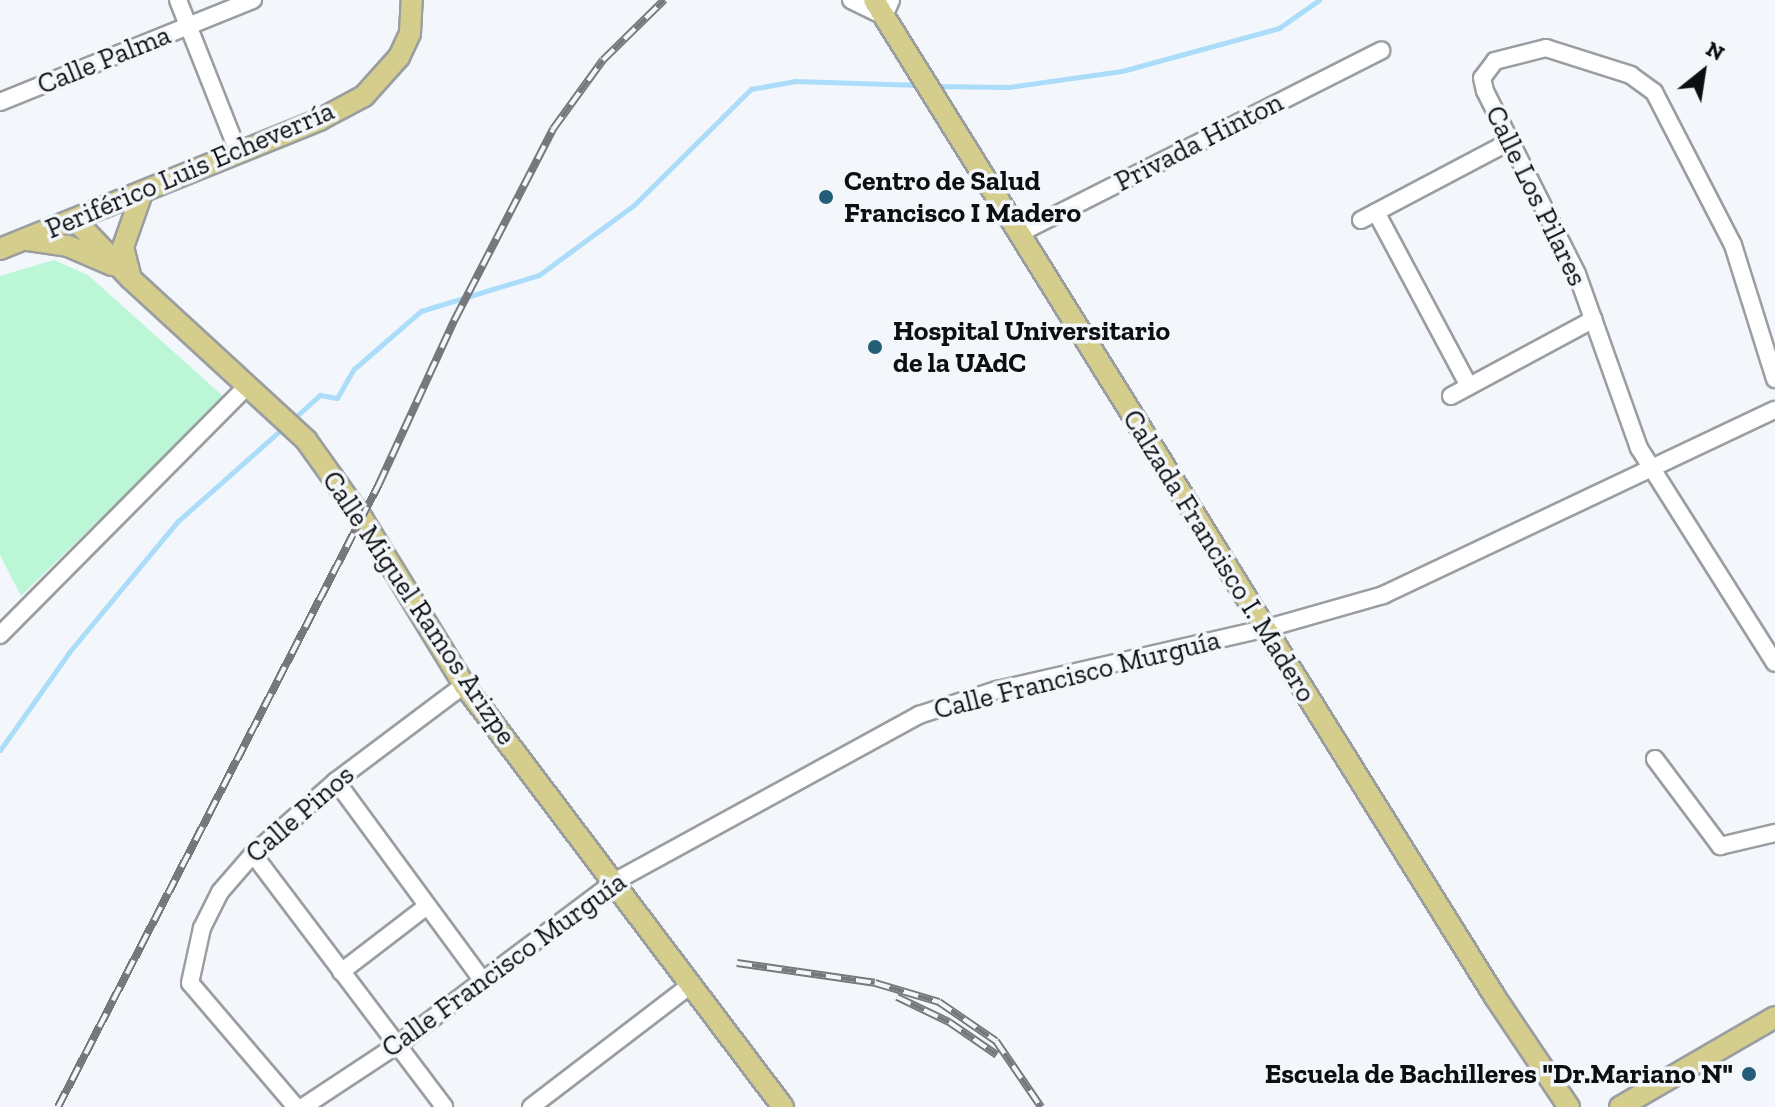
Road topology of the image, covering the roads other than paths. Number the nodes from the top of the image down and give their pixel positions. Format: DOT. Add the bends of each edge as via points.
graph roads {
  1 [pos="178,0"];
  2 [pos="253,0"];
  3 [pos="412,0"];
  4 [pos="851,0"];
  5 [pos="883,5"];
  6 [pos="188,26"];
  7 [pos="1381,51"];
  8 [pos="0,102"];
  9 [pos="1507,143"];
  10 [pos="239,154"];
  11 [pos="142,193"];
  12 [pos="75,220"];
  13 [pos="1018,234"];
  14 [pos="24,239"];
  15 [pos="0,249"];
  16 [pos="126,274"];
  17 [pos="1594,319"];
  18 [pos="1775,379"];
  19 [pos="1469,386"];
  20 [pos="246,387"];
  21 [pos="1451,396"];
  22 [pos="1775,410"];
  23 [pos="1651,472"];
  24 [pos="1264,629"];
  25 [pos="0,635"];
  26 [pos="1775,663"];
  27 [pos="464,685"];
  28 [pos="1655,759"];
  29 [pos="336,781"];
  30 [pos="1775,833"];
  31 [pos="253,854"];
  32 [pos="614,882"];
  33 [pos="427,906"];
  34 [pos="341,972"];
  35 [pos="482,980"];
  36 [pos="692,984"];
  37 [pos="1775,1017"];
  38 [pos="397,1045"];
  39 [pos="296,1107"];
  40 [pos="303,1107"];
  41 [pos="444,1107"];
  42 [pos="531,1107"];
  43 [pos="783,1107"];
  44 [pos="1569,1107"];
  45 [pos="1620,1107"];
  1 -- 6 [label="street"];
  2 -- 6 [label="street, Calle Palma"];
  3 -- 10 [label="main road, Periférico Luis Echeverría" via="410,33 399,57 364,96"];
  4 -- 5 [label="street"];
  5 -- 13 [label="main road, Calzada Francisco I. Madero"];
  6 -- 8 [label="street, Calle Palma"];
  6 -- 10 [label="street"];
  7 -- 13 [label="street, Privada Hinton"];
  9 -- 17 [label="street, Calle Los Pilares" via="1561,240"];
  9 -- 18 [label="street, Calle Los Pilares" via="1482,78 1495,61 1546,48 1644,82 1664,106 1733,245"];
  9 -- 19 [label="street" via="1368,216"];
  10 -- 11 [label="main road, Periférico Luis Echeverría"];
  11 -- 12 [label="main road, Periférico Luis Echeverría"];
  11 -- 16 [label="main road" via="123,247"];
  12 -- 14 [label="main road, Periférico Luis Echeverría"];
  12 -- 16 [label="main road, Calle Miguel Ramos Arizpe"];
  13 -- 24 [label="main road, Calzada Francisco I. Madero"];
  14 -- 15 [label="main road, Periférico Luis Echeverría"];
  14 -- 16 [label="main road" via="68,246"];
  16 -- 20 [label="main road, Calle Miguel Ramos Arizpe"];
  17 -- 19 [label="street"];
  17 -- 23 [label="street, Calle Los Pilares"];
  19 -- 21 [label="street"];
  20 -- 25 [label="street"];
  20 -- 27 [label="main road, Calle Miguel Ramos Arizpe" via="306,440 363,520"];
  22 -- 23 [label="street, Calle Francisco Murguía"];
  23 -- 24 [label="street, Calle Francisco Murguía" via="1422,581"];
  23 -- 26 [label="street, Calle Los Pilares"];
  24 -- 32 [label="street, Calle Francisco Murguía" via="997,690 919,715"];
  24 -- 44 [label="main road, Calzada Francisco I. Madero"];
  27 -- 29 [label="street, Calle Pinos"];
  27 -- 32 [label="main road, Calle Miguel Ramos Arizpe"];
  28 -- 30 [label="street" via="1720,846"];
  29 -- 31 [label="street, Calle Pinos"];
  29 -- 33 [label="street"];
  31 -- 34 [label="street"];
  31 -- 39 [label="street, Calle Pinos" via="233,872 212,907 194,948 190,983"];
  32 -- 35 [label="street, Calle Francisco Murguía"];
  32 -- 36 [label="main road, Calle Miguel Ramos Arizpe"];
  33 -- 34 [label="street"];
  33 -- 35 [label="street"];
  34 -- 38 [label="street"];
  35 -- 38 [label="street, Calle Francisco Murguía"];
  36 -- 42 [label="street"];
  36 -- 43 [label="main road, Calle Miguel Ramos Arizpe"];
  37 -- 45 [label="main road"];
  38 -- 40 [label="street, Calle Francisco Murguía"];
  38 -- 41 [label="street"];
}
